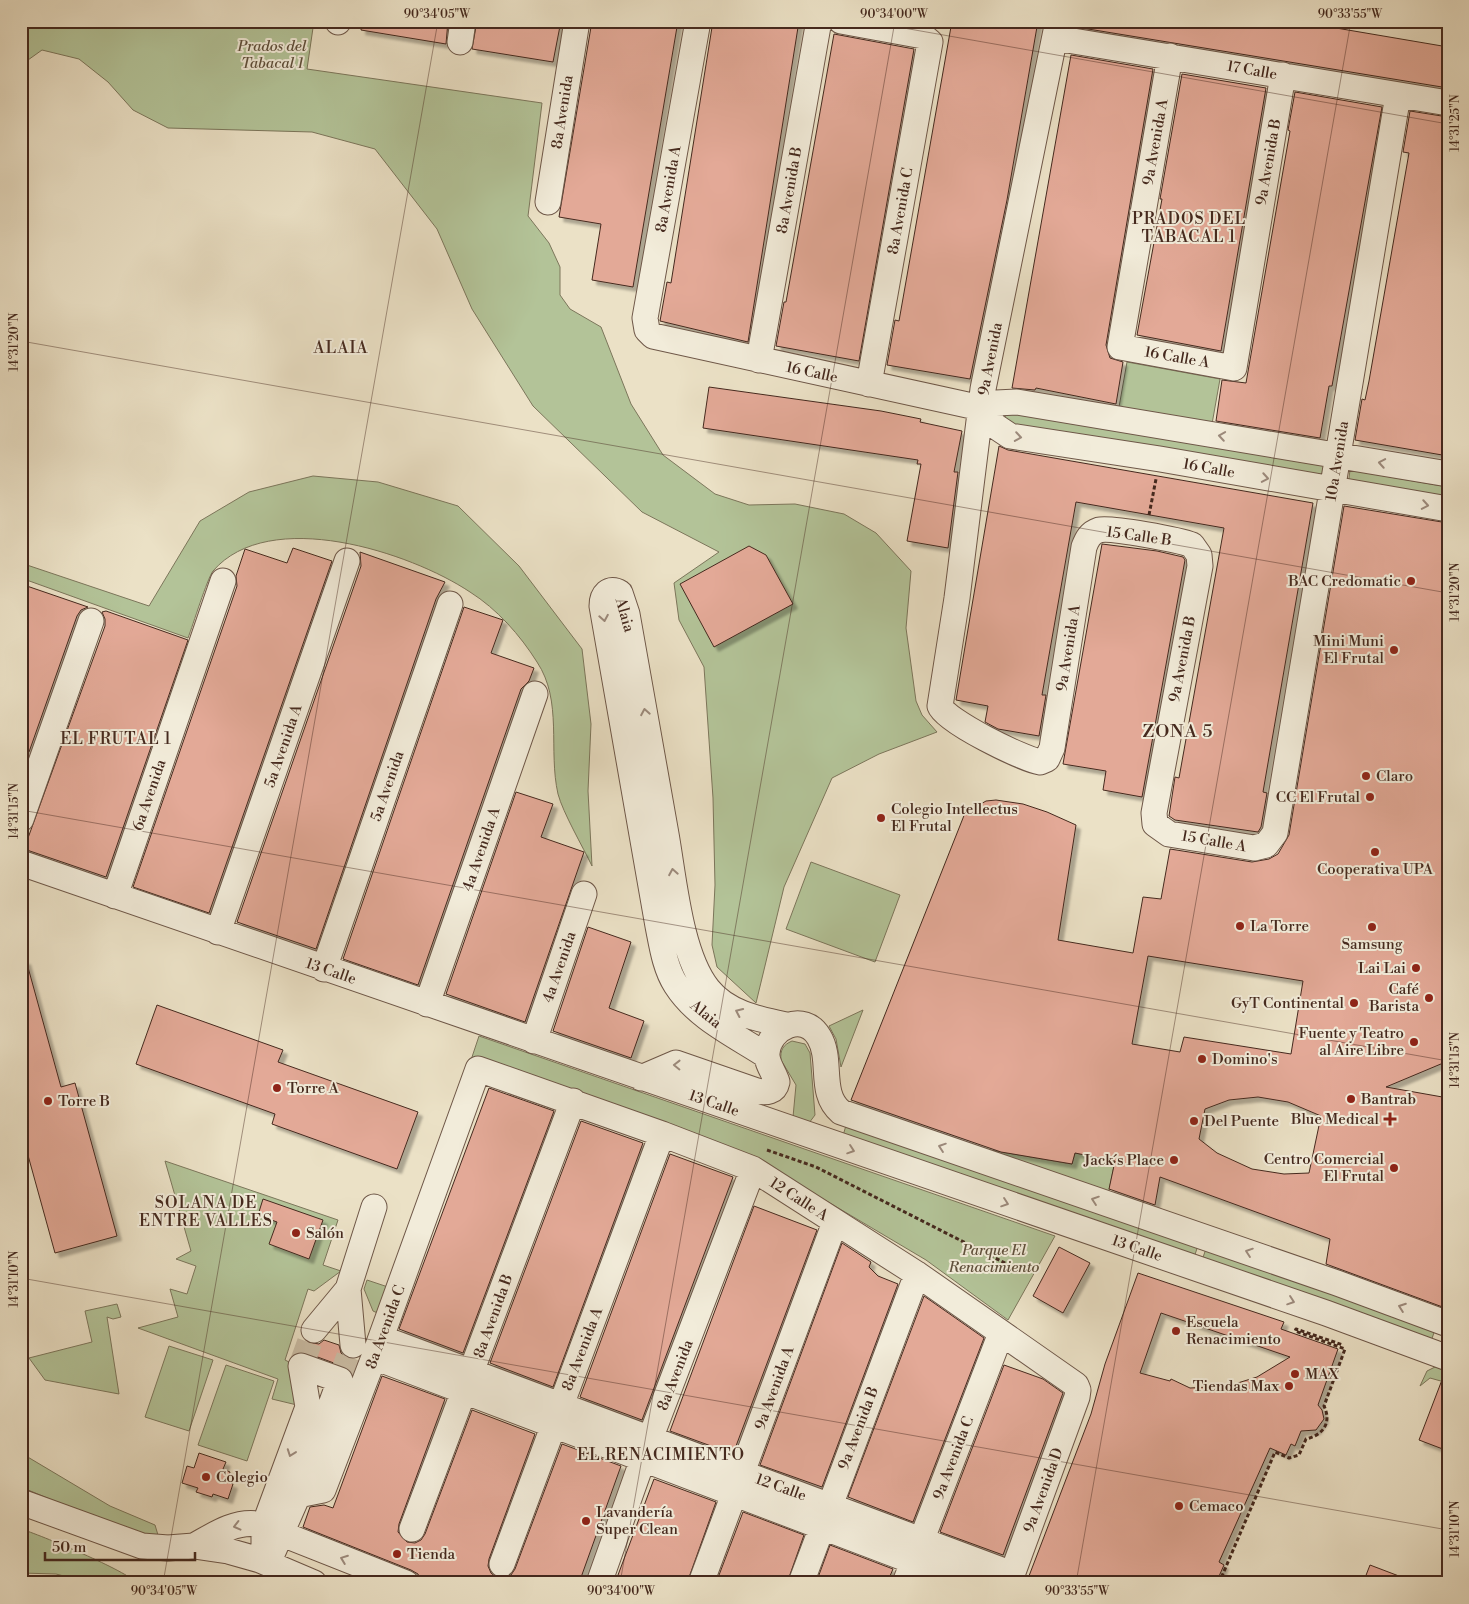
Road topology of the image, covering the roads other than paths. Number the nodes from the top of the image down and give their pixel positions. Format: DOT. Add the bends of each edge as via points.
graph roads {
  1 [pos="577,21"];
  2 [pos="698,21"];
  3 [pos="821,21"];
  4 [pos="841,21"];
  5 [pos="1056,30"];
  6 [pos="1170,56"];
  7 [pos="1283,75"];
  8 [pos="1398,96"];
  9 [pos="1448,103"];
  10 [pos="548,202"];
  11 [pos="672,340"];
  12 [pos="1120,347"];
  13 [pos="759,360"];
  14 [pos="1234,368"];
  15 [pos="869,384"];
  16 [pos="981,408"];
  17 [pos="1338,455"];
  18 [pos="1448,474"];
  19 [pos="1333,490"];
  20 [pos="1448,509"];
  21 [pos="1093,532"];
  22 [pos="1185,542"];
  23 [pos="347,560"];
  24 [pos="223,581"];
  25 [pos="450,604"];
  26 [pos="91,621"];
  27 [pos="535,694"];
  28 [pos="1040,762"];
  29 [pos="1154,813"];
  30 [pos="21,819"];
  31 [pos="1277,827"];
  32 [pos="21,863"];
  33 [pos="584,894"];
  34 [pos="115,896"];
  35 [pos="218,932"];
  36 [pos="324,969"];
  37 [pos="427,1004"];
  38 [pos="786,1025"];
  39 [pos="534,1041"];
  40 [pos="758,1050"];
  41 [pos="478,1069"];
  42 [pos="641,1078"];
  43 [pos="777,1082"];
  44 [pos="572,1101"];
  45 [pos="838,1109"];
  46 [pos="788,1128"];
  47 [pos="662,1134"];
  48 [pos="826,1141"];
  49 [pos="754,1169"];
  50 [pos="374,1207"];
  51 [pos="835,1222"];
  52 [pos="1201,1236"];
  53 [pos="1191,1267"];
  54 [pos="917,1274"];
  55 [pos="348,1290"];
  56 [pos="1445,1322"];
  57 [pos="314,1330"];
  58 [pos="1001,1333"];
  59 [pos="353,1345"];
  60 [pos="377,1348"];
  61 [pos="1440,1355"];
  62 [pos="468,1382"];
  63 [pos="1077,1397"];
  64 [pos="318,1411"];
  65 [pos="557,1416"];
  66 [pos="647,1449"];
  67 [pos="738,1484"];
  68 [pos="288,1491"];
  69 [pos="21,1502"];
  70 [pos="825,1516"];
  71 [pos="272,1530"];
  72 [pos="412,1530"];
  73 [pos="194,1546"];
  74 [pos="318,1549"];
  75 [pos="915,1557"];
  76 [pos="266,1562"];
  77 [pos="502,1564"];
  78 [pos="1011,1577"];
  79 [pos="310,1582"];
  80 [pos="406,1583"];
  81 [pos="599,1583"];
  82 [pos="701,1583"];
  83 [pos="801,1583"];
  84 [pos="970,1583"];
  1 -- 10 [label="street, 8a Avenida"];
  2 -- 11 [label="street, 8a Avenida A" via="645,318 650,334"];
  3 -- 13 [label="street, 8a Avenida B"];
  4 -- 15 [label="street, 8a Avenida C" via="923,36 929,39 930,44"];
  5 -- 6 [label="street, 17 Calle"];
  5 -- 16 [label="street, 9a Avenida"];
  6 -- 7 [label="street, 17 Calle"];
  6 -- 12 [label="street, 9a Avenida A"];
  7 -- 8 [label="street, 17 Calle"];
  7 -- 14 [label="street, 9a Avenida B"];
  8 -- 9 [label="street, 17 Calle"];
  8 -- 17 [label="street, 10a Avenida"];
  11 -- 13 [label="street, 16 Calle"];
  12 -- 14 [label="street, 16 Calle A"];
  13 -- 15 [label="street, 16 Calle"];
  15 -- 16 [label="street, 16 Calle"];
  17 -- 16 [label="street, 16 Calle, one-way" via="1016,402"];
  16 -- 19 [label="street, 16 Calle, one-way" via="995,426 1010,436"];
  16 -- 28 [label="street, 9a Avenida" via="957,598 940,700 943,713 955,722"];
  18 -- 17 [label="street, 16 Calle, one-way"];
  17 -- 19 [label="street, 10a Avenida"];
  19 -- 20 [label="street, 16 Calle, one-way"];
  19 -- 31 [label="street, 10a Avenida"];
  21 -- 22 [label="street, 15 Calle B" via="1103,529"];
  21 -- 28 [label="street, 9a Avenida A" via="1084,547 1050,753"];
  22 -- 29 [label="street, 9a Avenida B" via="1197,550 1200,566"];
  23 -- 35 [label="street, 5a Avenida A"];
  24 -- 34 [label="street, 6a Avenida"];
  25 -- 36 [label="street, 5a Avenida"];
  26 -- 30 [label="street"];
  27 -- 37 [label="street, 4a Avenida A"];
  29 -- 31 [label="street, 15 Calle A" via="1156,824 1169,834 1254,848 1270,842"];
  32 -- 34 [label="street, 13 Calle"];
  33 -- 39 [label="street, 4a Avenida"];
  34 -- 35 [label="street, 13 Calle"];
  35 -- 36 [label="street, 13 Calle"];
  36 -- 37 [label="street, 13 Calle"];
  37 -- 39 [label="street, 13 Calle"];
  38 -- 40 [label="street"];
  38 -- 40 [label="street, Alaia, one-way" via="747,1015 726,1005 709,990 692,962 627,614 620,593 608,592 602,606 664,953 676,984 689,1001 703,1015"];
  38 -- 45 [label="street" via="803,1025 819,1035 831,1101"];
  39 -- 42 [label="street, 13 Calle"];
  40 -- 43 [label="street"];
  41 -- 44 [label="street, 12 Calle A"];
  41 -- 60 [label="street, 8a Avenida C"];
  43 -- 42 [label="street, 13 Calle, one-way" via="768,1092 757,1091 676,1063"];
  42 -- 46 [label="street, 13 Calle"];
  43 -- 46 [label="street" via="779,1114"];
  44 -- 47 [label="street, 12 Calle A"];
  44 -- 62 [label="street, 8a Avenida B"];
  45 -- 48 [label="street"];
  52 -- 45 [label="street, one-way"];
  46 -- 48 [label="street, 13 Calle"];
  47 -- 49 [label="street, 12 Calle A"];
  47 -- 65 [label="street, 8a Avenida A"];
  48 -- 53 [label="street, 13 Calle, one-way"];
  49 -- 51 [label="street, 12 Calle A"];
  49 -- 66 [label="street, 8a Avenida"];
  50 -- 55 [label="street"];
  51 -- 54 [label="street, 12 Calle A"];
  51 -- 67 [label="street, 9a Avenida A"];
  52 -- 53 [label="street"];
  56 -- 52 [label="street, one-way"];
  53 -- 61 [label="street, 13 Calle, one-way"];
  54 -- 58 [label="street, 12 Calle A"];
  54 -- 70 [label="street, 9a Avenida B"];
  55 -- 57 [label="street"];
  55 -- 59 [label="street"];
  56 -- 61 [label="street"];
  58 -- 63 [label="street, 12 Calle A" via="1076,1385"];
  58 -- 75 [label="street, 9a Avenida C"];
  60 -- 62 [label="street, 12 Calle"];
  60 -- 68 [label="street, 8a Avenida C" via="323,1490"];
  62 -- 65 [label="street, 12 Calle"];
  62 -- 72 [label="street, 8a Avenida B"];
  63 -- 78 [label="street, 9a Avenida D"];
  64 -- 64 [label="street" via="340,1380 301,1366"];
  64 -- 68 [label="street"];
  65 -- 66 [label="street, 12 Calle"];
  65 -- 77 [label="street, 8a Avenida A"];
  66 -- 67 [label="street, 12 Calle"];
  66 -- 81 [label="street, 8a Avenida"];
  67 -- 70 [label="street, 12 Calle"];
  67 -- 82 [label="street, 9a Avenida A"];
  68 -- 71 [label="street"];
  69 -- 73 [label="street" via="142,1546"];
  70 -- 75 [label="street, 12 Calle"];
  70 -- 83 [label="street, 9a Avenida B"];
  71 -- 73 [label="street, one-way" via="252,1524 233,1526"];
  71 -- 74 [label="street"];
  71 -- 76 [label="street"];
  73 -- 76 [label="street"];
  74 -- 79 [label="street"];
  80 -- 74 [label="street, one-way"];
  75 -- 78 [label="street, 12 Calle"];
  75 -- 84 [label="street, 12 Calle"];
  76 -- 79 [label="street"];
}
